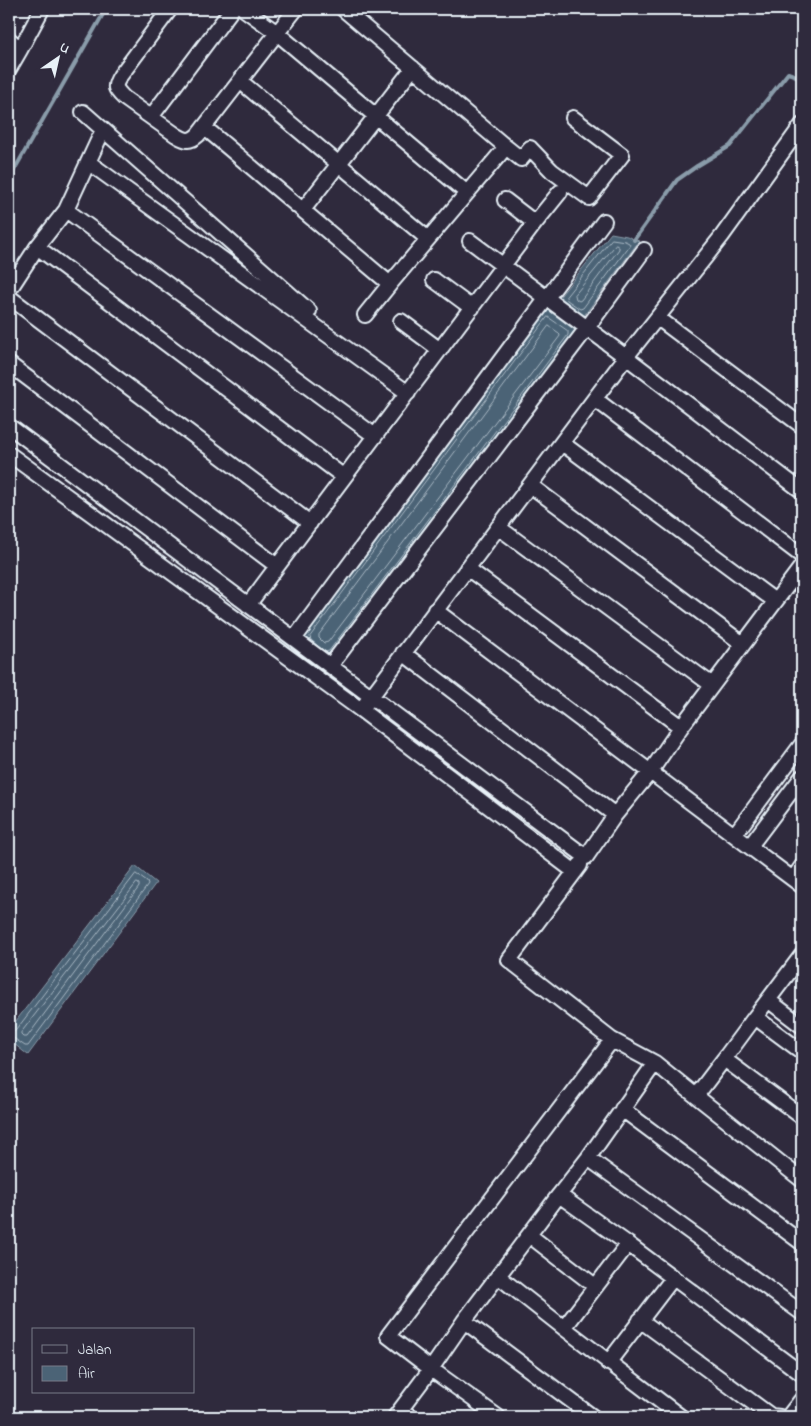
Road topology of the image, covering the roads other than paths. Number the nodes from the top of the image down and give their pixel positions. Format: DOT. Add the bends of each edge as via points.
graph roads {
  1 [pos="42,9"];
  2 [pos="170,9"];
  3 [pos="232,9"];
  4 [pos="244,9"];
  5 [pos="296,9"];
  6 [pos="343,9"];
  7 [pos="277,33"];
  8 [pos="9,39"];
  9 [pos="20,50"];
  10 [pos="413,68"];
  11 [pos="9,69"];
  12 [pos="240,81"];
  13 [pos="83,112"];
  14 [pos="150,116"];
  15 [pos="376,116"];
  16 [pos="573,118"];
  17 [pos="802,124"];
  18 [pos="204,127"];
  19 [pos="103,130"];
  20 [pos="506,147"];
  21 [pos="88,162"];
  22 [pos="339,164"];
  23 [pos="560,192"];
  24 [pos="467,193"];
  25 [pos="505,200"];
  26 [pos="66,210"];
  27 [pos="303,210"];
  28 [pos="604,222"];
  29 [pos="535,223"];
  30 [pos="428,239"];
  31 [pos="470,241"];
  32 [pos="37,248"];
  33 [pos="644,250"];
  34 [pos="503,266"];
  35 [pos="434,280"];
  36 [pos="390,284"];
  37 [pos="9,290"];
  38 [pos="9,297"];
  39 [pos="547,298"];
  40 [pos="472,308"];
  41 [pos="365,315"];
  42 [pos="658,318"];
  43 [pos="401,321"];
  44 [pos="587,328"];
  45 [pos="440,350"];
  46 [pos="626,357"];
  47 [pos="9,364"];
  48 [pos="370,364"];
  49 [pos="408,393"];
  50 [pos="595,399"];
  51 [pos="9,426"];
  52 [pos="802,426"];
  53 [pos="375,436"];
  54 [pos="562,443"];
  55 [pos="9,454"];
  56 [pos="344,477"];
  57 [pos="530,485"];
  58 [pos="802,491"];
  59 [pos="310,523"];
  60 [pos="498,527"];
  61 [pos="802,556"];
  62 [pos="277,566"];
  63 [pos="802,566"];
  64 [pos="467,568"];
  65 [pos="775,602"];
  66 [pos="248,605"];
  67 [pos="435,610"];
  68 [pos="294,639"];
  69 [pos="743,644"];
  70 [pos="403,653"];
  71 [pos="330,666"];
  72 [pos="712,685"];
  73 [pos="371,697"];
  74 [pos="361,710"];
  75 [pos="681,727"];
  76 [pos="802,744"];
  77 [pos="650,771"];
  78 [pos="802,778"];
  79 [pos="615,815"];
  80 [pos="735,834"];
  81 [pos="750,846"];
  82 [pos="586,856"];
  83 [pos="802,866"];
  84 [pos="575,872"];
  85 [pos="798,882"];
  86 [pos="802,955"];
  87 [pos="768,1000"];
  88 [pos="755,1017"];
  89 [pos="802,1026"];
  90 [pos="612,1040"];
  91 [pos="802,1052"];
  92 [pos="724,1059"];
  93 [pos="655,1063"];
  94 [pos="696,1096"];
  95 [pos="622,1108"];
  96 [pos="802,1117"];
  97 [pos="588,1158"];
  98 [pos="802,1180"];
  99 [pos="560,1195"];
  100 [pos="529,1235"];
  101 [pos="802,1242"];
  102 [pos="628,1244"];
  103 [pos="498,1276"];
  104 [pos="673,1278"];
  105 [pos="595,1286"];
  106 [pos="802,1313"];
  107 [pos="640,1320"];
  108 [pos="464,1321"];
  109 [pos="564,1328"];
  110 [pos="608,1363"];
  111 [pos="431,1369"];
  112 [pos="802,1374"];
  113 [pos="802,1399"];
  114 [pos="402,1415"];
  115 [pos="498,1417"];
  116 [pos="593,1417"];
  117 [pos="681,1417"];
  118 [pos="780,1417"];
  119 [pos="788,1417"];
  1 -- 9 [label="street"];
  2 -- 14 [label="street" via="116,83 117,91 124,98"];
  3 -- 14 [label="street"];
  4 -- 7 [label="street"];
  5 -- 7 [label="street"];
  6 -- 10 [label="street"];
  7 -- 12 [label="street"];
  7 -- 15 [label="street"];
  8 -- 9 [label="street"];
  9 -- 11 [label="street"];
  10 -- 15 [label="street"];
  10 -- 20 [label="street"];
  12 -- 18 [label="street"];
  12 -- 22 [label="street"];
  13 -- 19 [label="street"];
  14 -- 18 [label="street" via="184,139 193,140"];
  15 -- 22 [label="street"];
  15 -- 24 [label="street"];
  16 -- 20 [label="street" via="622,155 589,198 552,171 530,148 521,159"];
  17 -- 42 [label="street" via="722,236"];
  18 -- 27 [label="street"];
  19 -- 21 [label="street"];
  19 -- 48 [label="street"];
  20 -- 24 [label="street"];
  21 -- 26 [label="street"];
  21 -- 48 [label="street"];
  22 -- 27 [label="street"];
  22 -- 30 [label="street"];
  23 -- 29 [label="street"];
  24 -- 30 [label="street"];
  25 -- 29 [label="street"];
  26 -- 32 [label="street"];
  26 -- 53 [label="street"];
  27 -- 36 [label="street"];
  28 -- 39 [label="street"];
  29 -- 34 [label="street"];
  30 -- 36 [label="street"];
  31 -- 34 [label="street"];
  32 -- 37 [label="street"];
  32 -- 56 [label="street"];
  33 -- 44 [label="street"];
  34 -- 39 [label="street"];
  34 -- 40 [label="street"];
  35 -- 40 [label="street"];
  36 -- 41 [label="street"];
  38 -- 59 [label="street"];
  39 -- 44 [label="street"];
  39 -- 68 [label="street"];
  40 -- 45 [label="street"];
  42 -- 46 [label="street"];
  42 -- 52 [label="street"];
  43 -- 45 [label="street"];
  44 -- 46 [label="street"];
  44 -- 71 [label="street"];
  45 -- 49 [label="street"];
  46 -- 50 [label="street"];
  46 -- 58 [label="street"];
  47 -- 62 [label="street"];
  48 -- 49 [label="street"];
  49 -- 53 [label="street"];
  50 -- 54 [label="street"];
  50 -- 61 [label="street"];
  51 -- 66 [label="street"];
  53 -- 56 [label="street"];
  54 -- 57 [label="street"];
  54 -- 65 [label="street"];
  55 -- 74 [label="street"];
  56 -- 59 [label="street"];
  57 -- 60 [label="street"];
  57 -- 69 [label="street"];
  59 -- 62 [label="street"];
  60 -- 64 [label="street"];
  60 -- 72 [label="street"];
  62 -- 66 [label="street"];
  63 -- 65 [label="street"];
  64 -- 67 [label="street"];
  64 -- 75 [label="street"];
  65 -- 69 [label="street"];
  66 -- 68 [label="street"];
  67 -- 70 [label="street"];
  67 -- 77 [label="street"];
  68 -- 71 [label="street"];
  69 -- 72 [label="street"];
  70 -- 73 [label="street"];
  70 -- 79 [label="street"];
  71 -- 73 [label="street"];
  72 -- 75 [label="street"];
  73 -- 74 [label="street"];
  73 -- 82 [label="street"];
  74 -- 84 [label="street"];
  75 -- 77 [label="street"];
  76 -- 80 [label="street"];
  77 -- 79 [label="street"];
  77 -- 80 [label="street"];
  78 -- 81 [label="street"];
  79 -- 82 [label="street"];
  80 -- 81 [label="street"];
  81 -- 85 [label="street"];
  82 -- 84 [label="street"];
  83 -- 85 [label="street"];
  84 -- 90 [label="street" via="508,960"];
  86 -- 87 [label="street"];
  87 -- 88 [label="street"];
  87 -- 89 [label="street"];
  88 -- 91 [label="street"];
  88 -- 92 [label="street"];
  90 -- 93 [label="street"];
  90 -- 111 [label="street" via="388,1336"];
  92 -- 94 [label="street"];
  92 -- 96 [label="street"];
  93 -- 94 [label="street"];
  93 -- 95 [label="street"];
  94 -- 98 [label="street"];
  95 -- 97 [label="street"];
  95 -- 101 [label="street"];
  97 -- 99 [label="street"];
  97 -- 106 [label="street"];
  99 -- 100 [label="street"];
  99 -- 102 [label="street"];
  100 -- 103 [label="street"];
  100 -- 105 [label="street"];
  102 -- 104 [label="street"];
  102 -- 105 [label="street"];
  103 -- 108 [label="street"];
  103 -- 109 [label="street"];
  104 -- 107 [label="street"];
  104 -- 112 [label="street"];
  105 -- 109 [label="street"];
  107 -- 110 [label="street"];
  107 -- 118 [label="street" via="771,1416"];
  108 -- 111 [label="street"];
  108 -- 116 [label="street"];
  109 -- 110 [label="street"];
  110 -- 117 [label="street"];
  111 -- 114 [label="street"];
  111 -- 115 [label="street"];
  113 -- 119 [label="street"];
}
